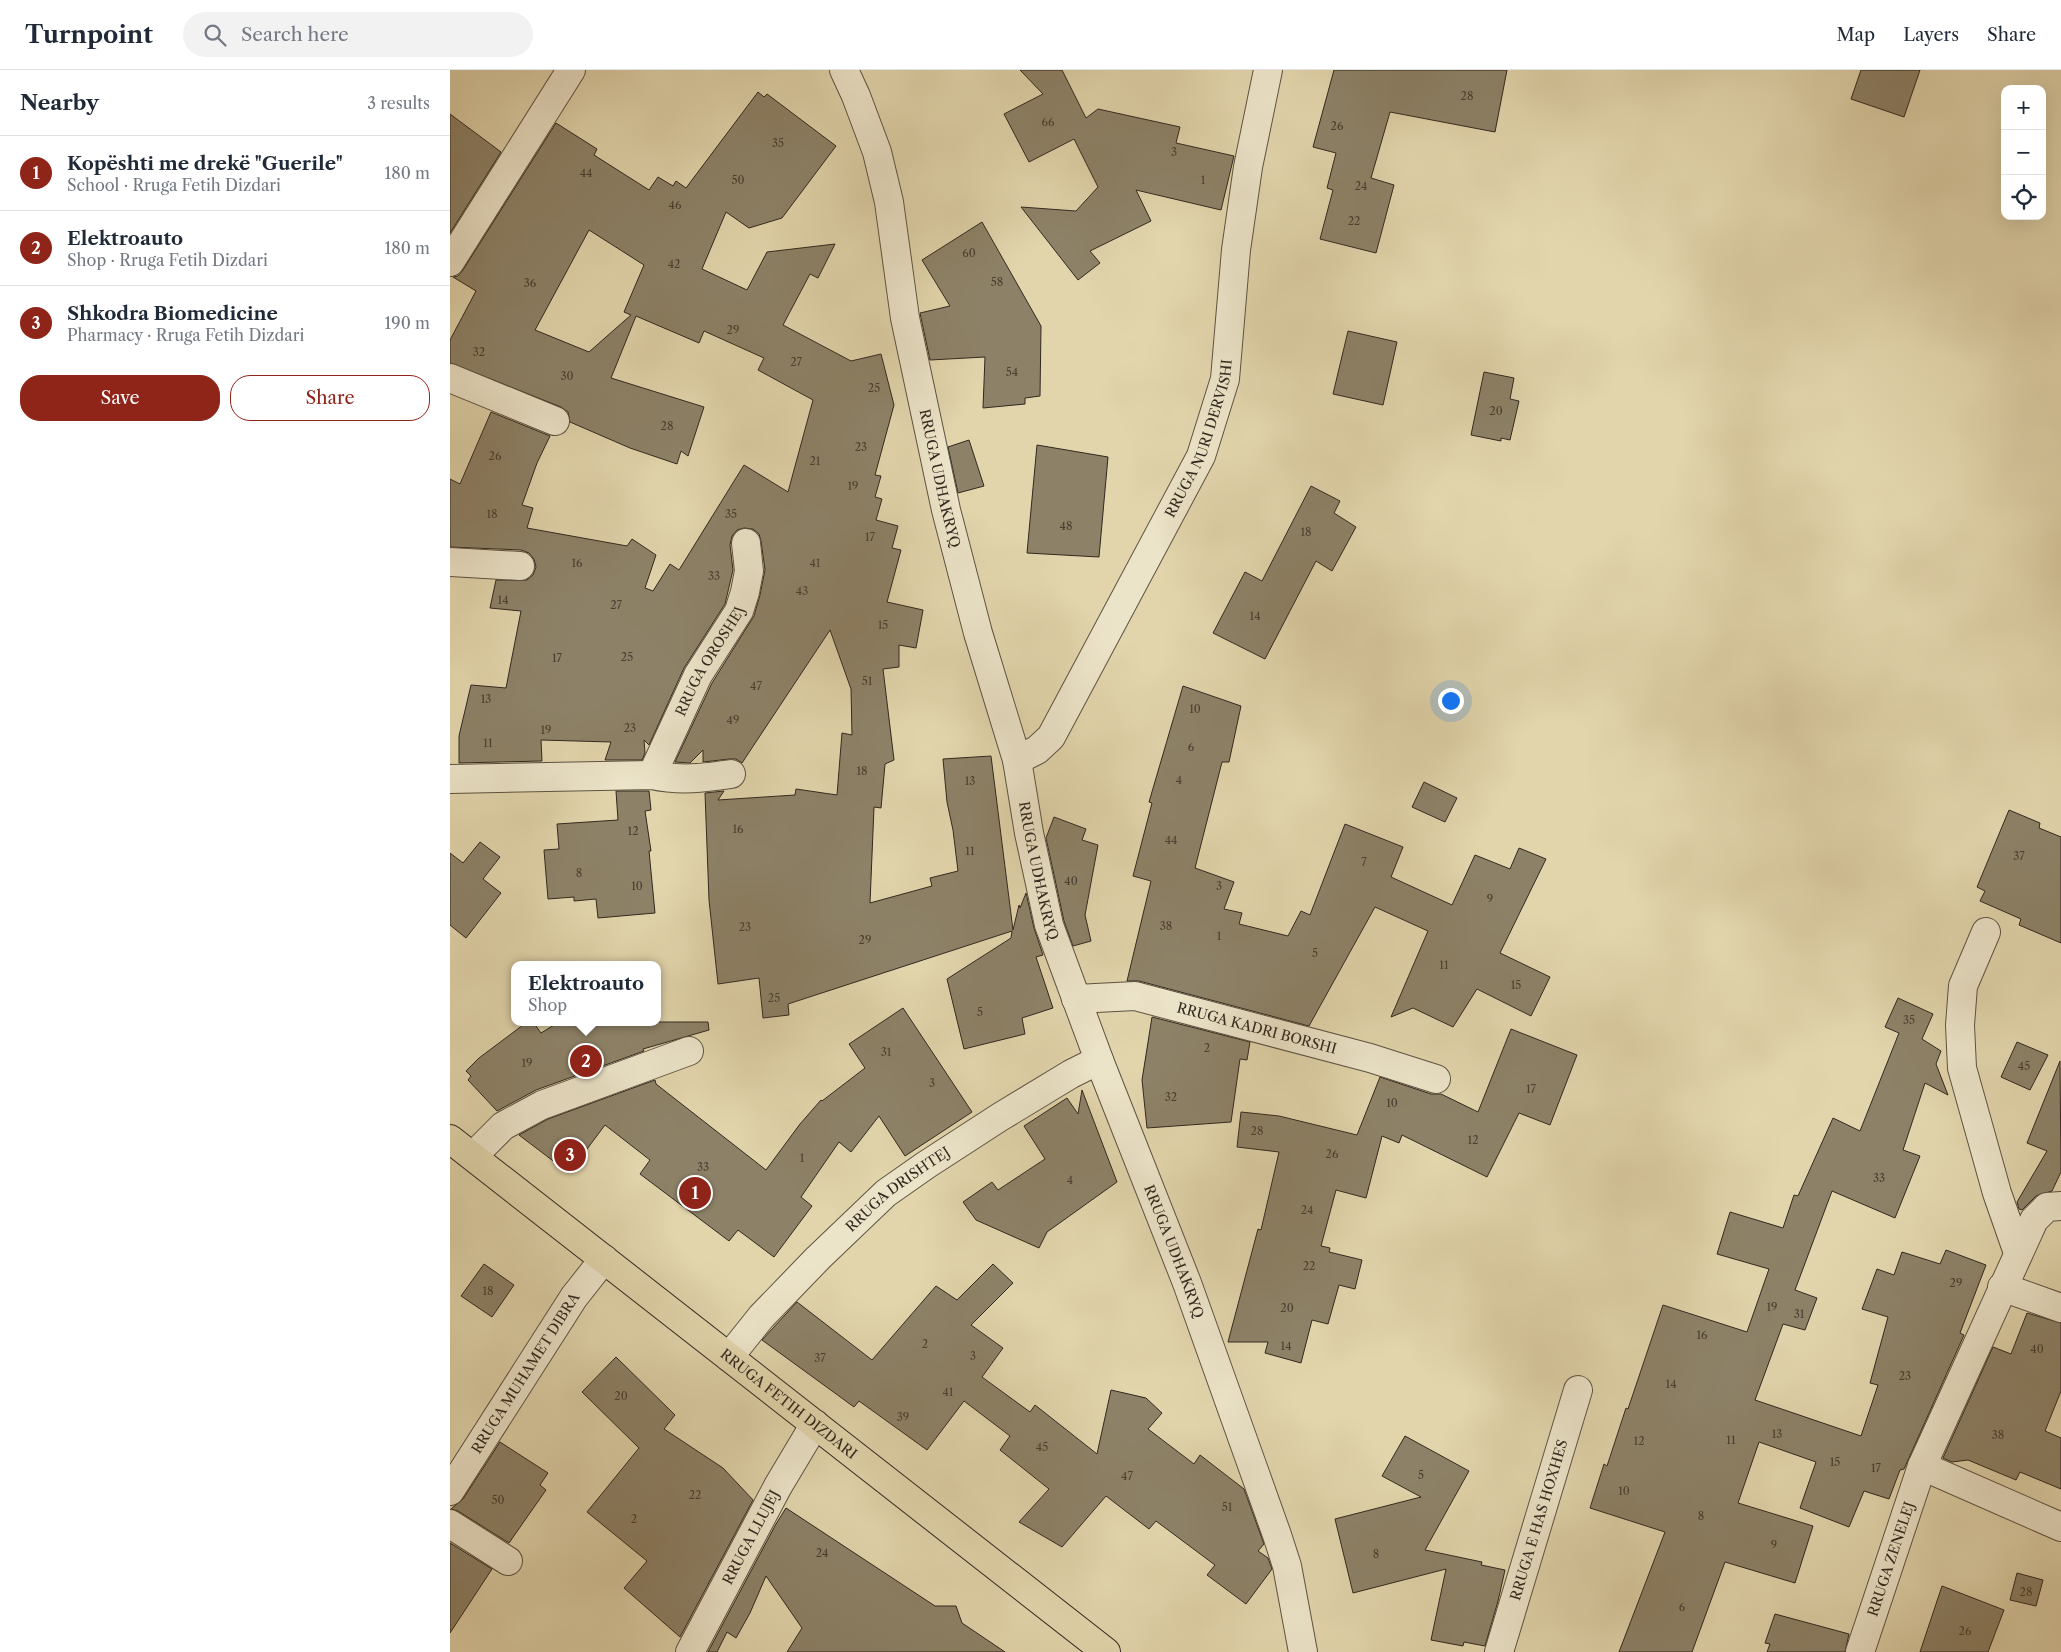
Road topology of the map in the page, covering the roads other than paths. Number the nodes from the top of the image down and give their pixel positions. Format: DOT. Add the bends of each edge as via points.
graph roads {
  1 [pos="571,70"];
  2 [pos="844,70"];
  3 [pos="1268,70"];
  4 [pos="450,262"];
  5 [pos="450,378"];
  6 [pos="555,421"];
  7 [pos="746,543"];
  8 [pos="450,562"];
  9 [pos="520,566"];
  10 [pos="1017,760"];
  11 [pos="731,774"];
  12 [pos="652,775"];
  13 [pos="450,779"];
  14 [pos="1986,932"];
  15 [pos="1076,999"];
  16 [pos="688,1051"];
  17 [pos="1098,1060"];
  18 [pos="1436,1079"];
  19 [pos="450,1139"];
  20 [pos="473,1156"];
  21 [pos="2061,1206"];
  22 [pos="2018,1252"];
  23 [pos="604,1259"];
  24 [pos="2002,1287"];
  25 [pos="2061,1308"];
  26 [pos="729,1357"];
  27 [pos="1578,1390"];
  28 [pos="815,1424"];
  29 [pos="1922,1466"];
  30 [pos="450,1491"];
  31 [pos="450,1524"];
  32 [pos="2061,1526"];
  33 [pos="508,1561"];
  34 [pos="690,1652"];
  35 [pos="1106,1652"];
  36 [pos="1303,1652"];
  37 [pos="1499,1652"];
  38 [pos="1860,1652"];
  1 -- 4 [label="street"];
  2 -- 10 [label="street, RRUGA UDHAKRYQ" via="877,152 887,194 905,318 946,510 978,633"];
  3 -- 10 [label="street, RRUGA NURI DERVISHI" via="1248,167 1236,250 1225,379 1201,456 1051,737 1037,750"];
  5 -- 6 [label="street"];
  7 -- 12 [label="street, RRUGA OROSHEJ" via="749,571 739,611 698,676"];
  8 -- 9 [label="street"];
  10 -- 15 [label="street, RRUGA UDHAKRYQ" via="1049,924"];
  11 -- 12 [label="street" via="692,780"];
  12 -- 13 [label="street"];
  14 -- 22 [label="street" via="1964,986 1960,1025 1962,1068"];
  15 -- 17 [label="street, RRUGA UDHAKRYQ"];
  15 -- 18 [label="street, RRUGA KADRI BORSHI" via="1135,996 1370,1058"];
  16 -- 20 [label="street" via="542,1105 503,1126"];
  17 -- 26 [label="street, RRUGA DRISHTEJ" via="1000,1117 886,1194 760,1317"];
  17 -- 36 [label="street, RRUGA UDHAKRYQ" via="1187,1283 1277,1535 1287,1566"];
  19 -- 20 [label="main road, RRUGA FETIH DIZDARI"];
  20 -- 23 [label="main road, RRUGA FETIH DIZDARI"];
  21 -- 22 [label="street, RRUGA ZENELEJ" via="2047,1207 2034,1220"];
  22 -- 24 [label="street, RRUGA ZENELEJ"];
  23 -- 26 [label="main road, RRUGA FETIH DIZDARI"];
  23 -- 30 [label="street, RRUGA MUHAMET DIBRA" via="574,1297"];
  24 -- 25 [label="street"];
  24 -- 29 [label="street, RRUGA ZENELEJ"];
  26 -- 28 [label="main road, RRUGA FETIH DIZDARI"];
  27 -- 37 [label="street, RRUGA E HAS HOXHES"];
  28 -- 34 [label="street, RRUGA LLUJEJ" via="778,1486"];
  28 -- 35 [label="main road, RRUGA FETIH DIZDARI"];
  29 -- 32 [label="street"];
  29 -- 38 [label="street, RRUGA ZENELEJ"];
  31 -- 33 [label="street"];
}
